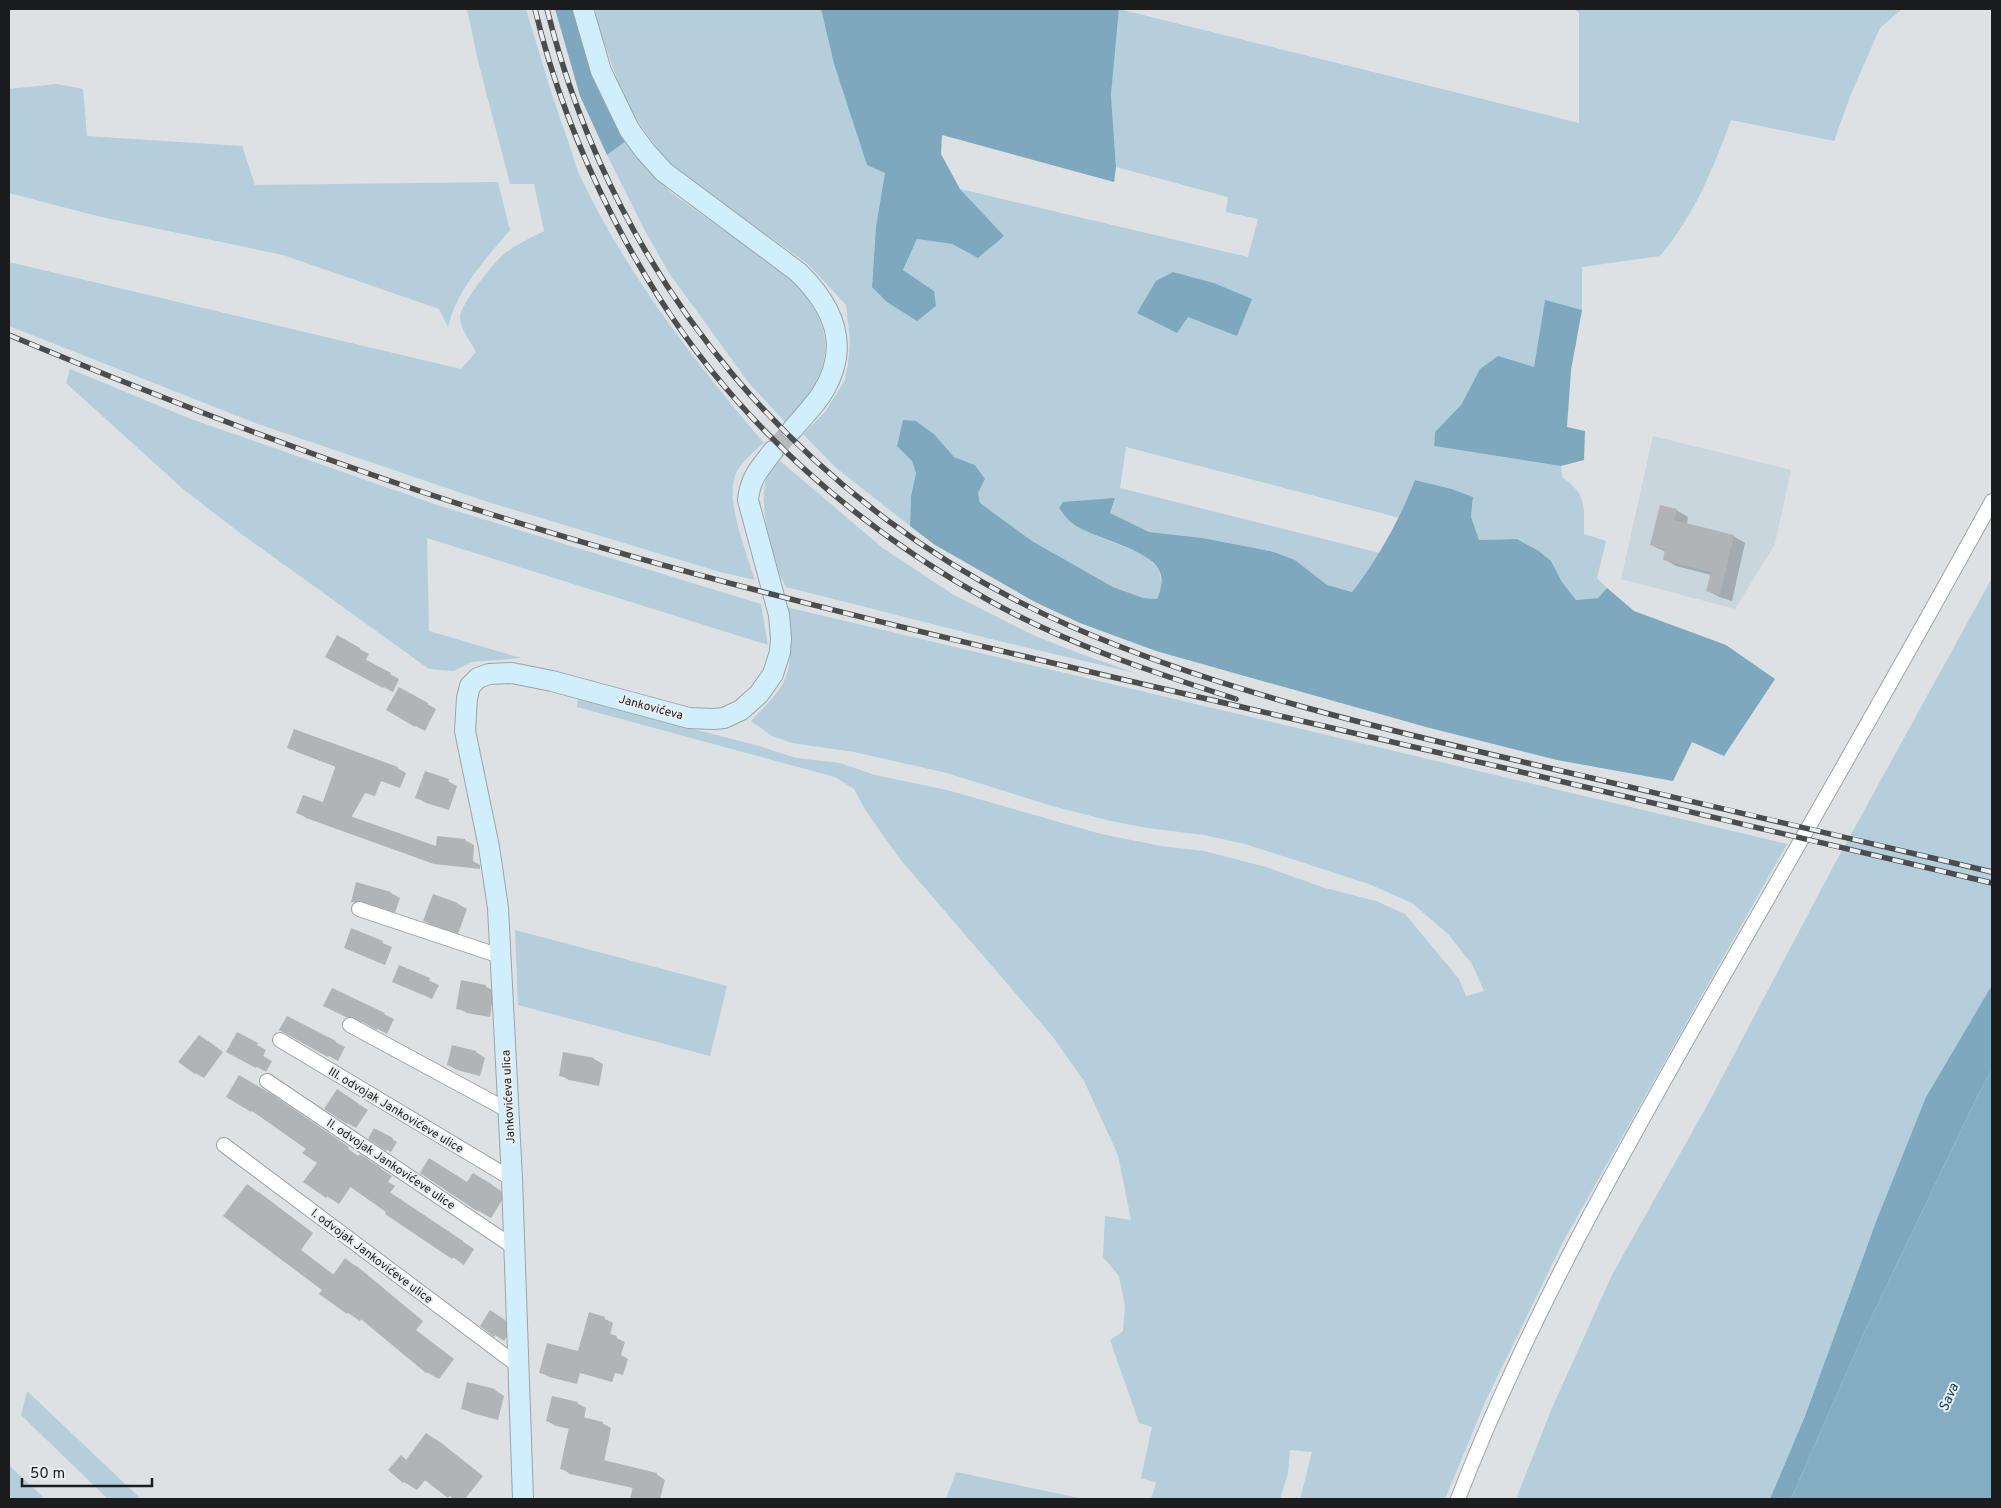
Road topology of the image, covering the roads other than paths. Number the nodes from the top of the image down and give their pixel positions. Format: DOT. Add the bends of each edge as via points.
graph roads {
  1 [pos="584,9"];
  2 [pos="792,430"];
  3 [pos="773,451"];
  4 [pos="1992,501"];
  5 [pos="466,698"];
  6 [pos="360,909"];
  7 [pos="500,956"];
  8 [pos="350,1025"];
  9 [pos="280,1040"];
  10 [pos="267,1080"];
  11 [pos="509,1111"];
  12 [pos="224,1145"];
  13 [pos="512,1179"];
  14 [pos="515,1248"];
  15 [pos="520,1367"];
  16 [pos="523,1499"];
  17 [pos="1458,1499"];
  1 -- 2 [label="main road" via="601,72 629,129 645,151 664,172 798,272 829,310 837,340 830,379"];
  3 -- 5 [label="main road, Jankovićeva" via="755,475 749,487 748,500 779,615 780,652 773,674 751,702 724,718 689,718 512,673 478,678 470,686"];
  4 -- 17 [label="street" via="1575,1241 1504,1389"];
  5 -- 7 [label="main road, Jankovićeva ulica" via="465,731 489,847 498,908"];
  6 -- 7 [label="street"];
  7 -- 11 [label="main road, Jankovićeva ulica"];
  8 -- 11 [label="street"];
  9 -- 13 [label="street, III. odvojak Jankovićeve ulice"];
  10 -- 14 [label="street, II. odvojak Jankovićeve ulice"];
  11 -- 13 [label="main road, Jankovićeva ulica"];
  12 -- 15 [label="street, I. odvojak Jankovićeve ulice"];
  13 -- 14 [label="main road, Jankovićeva ulica"];
  14 -- 15 [label="main road, Jankovićeva ulica"];
  15 -- 16 [label="main road, Jankovićeva ulica"];
}
